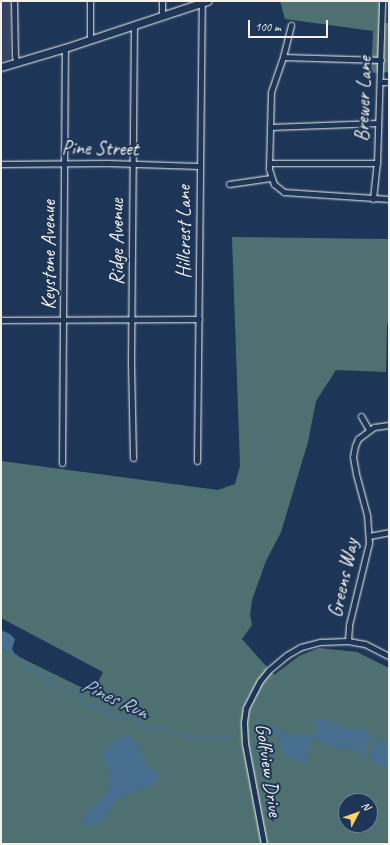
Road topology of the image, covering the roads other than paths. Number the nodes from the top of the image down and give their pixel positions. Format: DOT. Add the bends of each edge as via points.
graph roads {
  1 [pos="14,1"];
  2 [pos="90,1"];
  3 [pos="162,1"];
  4 [pos="382,1"];
  5 [pos="205,2"];
  6 [pos="162,16"];
  7 [pos="134,25"];
  8 [pos="290,25"];
  9 [pos="90,40"];
  10 [pos="65,48"];
  11 [pos="284,57"];
  12 [pos="381,60"];
  13 [pos="17,62"];
  14 [pos="1,67"];
  15 [pos="380,82"];
  16 [pos="389,82"];
  17 [pos="378,124"];
  18 [pos="270,127"];
  19 [pos="64,163"];
  20 [pos="270,163"];
  21 [pos="377,163"];
  22 [pos="1,164"];
  23 [pos="132,164"];
  24 [pos="199,166"];
  25 [pos="271,178"];
  26 [pos="229,184"];
  27 [pos="373,199"];
  28 [pos="389,199"];
  29 [pos="63,319"];
  30 [pos="198,319"];
  31 [pos="1,320"];
  32 [pos="132,320"];
  33 [pos="361,416"];
  34 [pos="389,425"];
  35 [pos="369,430"];
  36 [pos="133,458"];
  37 [pos="196,461"];
  38 [pos="62,463"];
  39 [pos="389,532"];
  40 [pos="369,536"];
  41 [pos="348,641"];
  42 [pos="389,656"];
  43 [pos="264,844"];
  1 -- 13 [label="street"];
  2 -- 9 [label="street"];
  3 -- 6 [label="street"];
  4 -- 12 [label="street, Brewer Lane"];
  5 -- 6 [label="street"];
  5 -- 24 [label="street, Hillcrest Lane"];
  6 -- 7 [label="street"];
  7 -- 9 [label="street"];
  7 -- 23 [label="street, Ridge Avenue"];
  8 -- 11 [label="street"];
  9 -- 10 [label="street"];
  10 -- 13 [label="street"];
  10 -- 19 [label="street, Keystone Avenue"];
  11 -- 12 [label="street"];
  11 -- 18 [label="street" via="271,92"];
  12 -- 15 [label="street, Brewer Lane"];
  13 -- 14 [label="street"];
  15 -- 16 [label="street"];
  15 -- 17 [label="street, Brewer Lane"];
  17 -- 18 [label="street"];
  17 -- 21 [label="street, Brewer Lane"];
  18 -- 20 [label="street"];
  19 -- 22 [label="street, Pine Street"];
  19 -- 23 [label="street, Pine Street"];
  19 -- 29 [label="street, Keystone Avenue"];
  20 -- 21 [label="street"];
  20 -- 25 [label="street"];
  21 -- 27 [label="street, Brewer Lane"];
  23 -- 24 [label="street, Pine Street"];
  23 -- 32 [label="street, Ridge Avenue"];
  24 -- 30 [label="street, Hillcrest Lane"];
  25 -- 26 [label="street"];
  25 -- 27 [label="street" via="284,192"];
  27 -- 28 [label="street"];
  29 -- 31 [label="street"];
  29 -- 32 [label="street"];
  29 -- 38 [label="street, Keystone Avenue"];
  30 -- 32 [label="street"];
  30 -- 37 [label="street, Hillcrest Lane"];
  32 -- 36 [label="street, Ridge Avenue"];
  33 -- 35 [label="street"];
  34 -- 35 [label="street"];
  35 -- 40 [label="street, Greens Way" via="358,439 353,457 367,515"];
  39 -- 40 [label="street"];
  40 -- 41 [label="street, Greens Way" via="349,625"];
  41 -- 42 [label="street, Golfview Drive" via="365,644"];
  41 -- 43 [label="street, Golfview Drive" via="320,642 301,647 288,655 260,681 246,708 245,743"];
}
